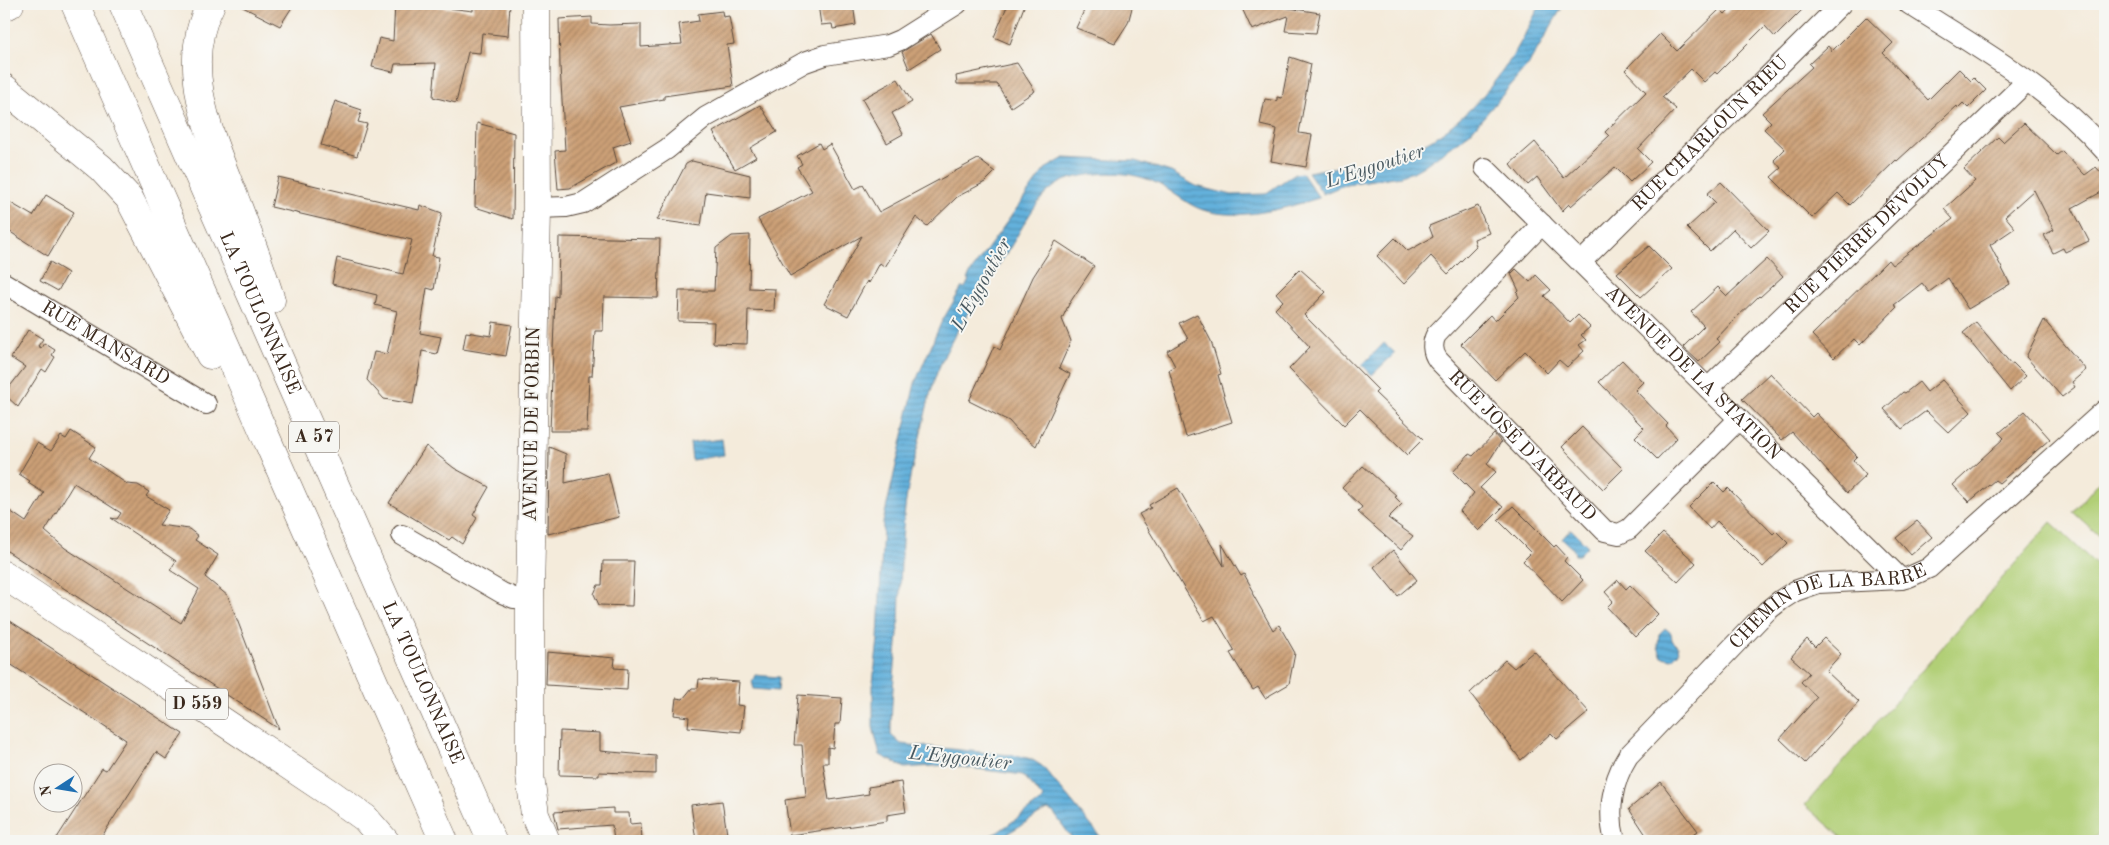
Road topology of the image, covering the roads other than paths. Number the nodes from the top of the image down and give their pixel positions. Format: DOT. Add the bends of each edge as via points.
graph roads {
  1 [pos="10,4"];
  2 [pos="75,4"];
  3 [pos="123,4"];
  4 [pos="212,4"];
  5 [pos="536,4"];
  6 [pos="957,4"];
  7 [pos="1841,4"];
  8 [pos="1910,4"];
  9 [pos="4,7"];
  10 [pos="2027,81"];
  11 [pos="5,88"];
  12 [pos="2105,152"];
  13 [pos="1485,168"];
  14 [pos="536,208"];
  15 [pos="1542,224"];
  16 [pos="1580,262"];
  17 [pos="4,283"];
  18 [pos="1708,388"];
  19 [pos="206,404"];
  20 [pos="2105,410"];
  21 [pos="1739,419"];
  22 [pos="332,477"];
  23 [pos="402,535"];
  24 [pos="4,574"];
  25 [pos="1901,578"];
  26 [pos="530,599"];
  27 [pos="350,628"];
  28 [pos="385,841"];
  29 [pos="444,841"];
  30 [pos="492,841"];
  31 [pos="546,841"];
  32 [pos="1615,841"];
  1 -- 9 [label="main road"];
  2 -- 27 [label="main road, A 57"];
  3 -- 22 [label="main road, LA TOULONNAISE / A 57"];
  4 -- 22 [label="main road" via="198,36 196,65 209,132 251,240"];
  5 -- 14 [label="main road, AVENUE DE FORBIN"];
  6 -- 14 [label="street" via="888,45 825,55 805,62 696,124 667,149 583,203"];
  7 -- 16 [label="street, RUE CHARLOUN RIEU"];
  8 -- 10 [label="street"];
  10 -- 12 [label="street" via="2066,110"];
  10 -- 18 [label="street, RUE PIERRE DÉVOLUY"];
  11 -- 27 [label="main road" via="101,168 129,198"];
  13 -- 15 [label="street, AVENUE DE LA STATION"];
  14 -- 26 [label="main road, AVENUE DE FORBIN"];
  15 -- 16 [label="street, AVENUE DE LA STATION"];
  15 -- 21 [label="street, RUE JOSÉ D'ARBAUD" via="1436,335 1434,351 1438,360 1604,531 1619,534 1629,529"];
  16 -- 18 [label="street, AVENUE DE LA STATION"];
  17 -- 19 [label="street, RUE MANSARD"];
  18 -- 21 [label="street, AVENUE DE LA STATION"];
  20 -- 25 [label="street, CHEMIN DE LA BARRE" via="1938,560 1919,573"];
  21 -- 25 [label="street, AVENUE DE LA STATION"];
  22 -- 30 [label="main road, LA TOULONNAISE / A 57"];
  23 -- 26 [label="street" via="502,593"];
  24 -- 28 [label="main road, D 559" via="330,793 364,818"];
  25 -- 32 [label="street, CHEMIN DE LA BARRE" via="1810,585 1795,591 1767,611 1628,756 1613,793 1611,818"];
  26 -- 31 [label="main road, AVENUE DE FORBIN" via="530,790 535,816"];
  27 -- 29 [label="main road, A 57"];
}
